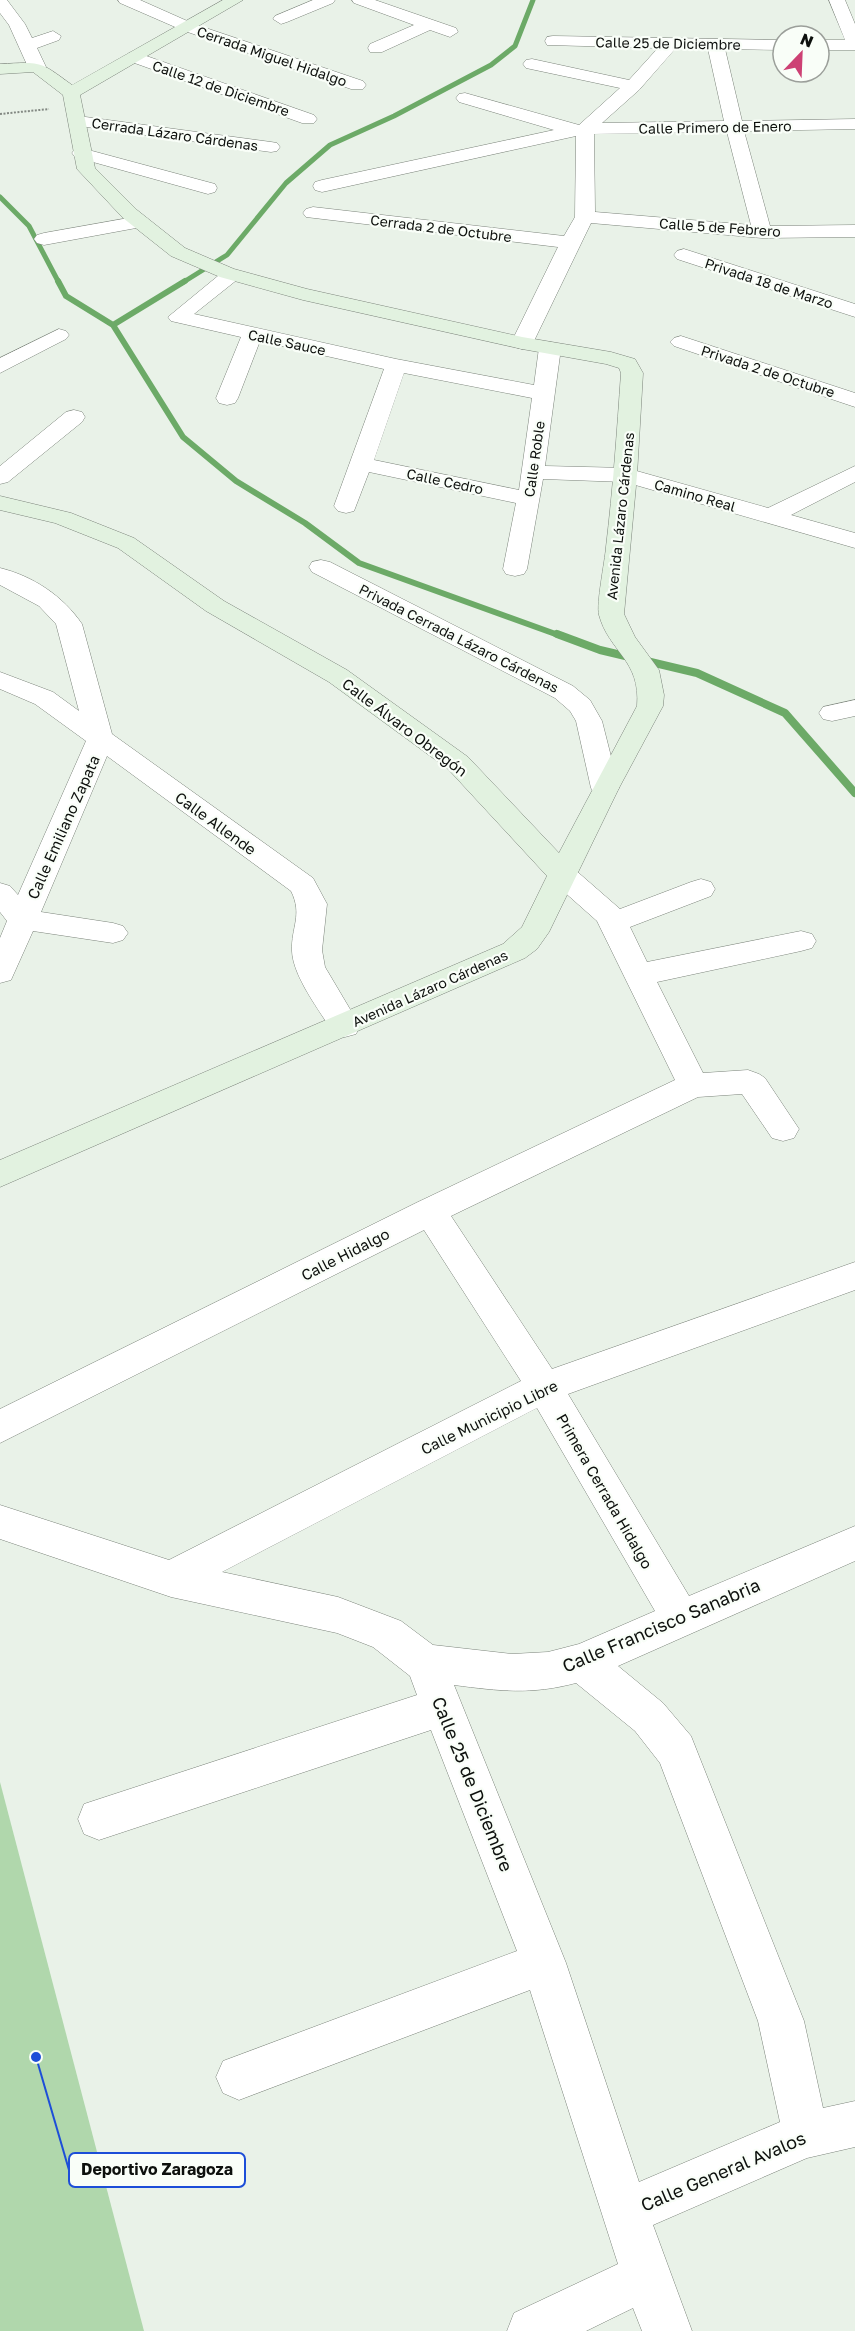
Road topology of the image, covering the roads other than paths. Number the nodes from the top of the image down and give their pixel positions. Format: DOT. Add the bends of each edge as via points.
graph roads {
  1 [pos="126,0"];
  2 [pos="236,0"];
  3 [pos="327,0"];
  4 [pos="360,0"];
  5 [pos="837,0"];
  6 [pos="0,3"];
  7 [pos="384,8"];
  8 [pos="362,18"];
  9 [pos="282,20"];
  10 [pos="428,25"];
  11 [pos="188,27"];
  12 [pos="450,32"];
  13 [pos="53,36"];
  14 [pos="553,41"];
  15 [pos="671,44"];
  16 [pos="855,44"];
  17 [pos="716,45"];
  18 [pos="771,45"];
  19 [pos="831,45"];
  20 [pos="27,46"];
  21 [pos="375,48"];
  22 [pos="135,57"];
  23 [pos="532,64"];
  24 [pos="37,67"];
  25 [pos="0,69"];
  26 [pos="357,85"];
  27 [pos="633,86"];
  28 [pos="72,98"];
  29 [pos="465,98"];
  30 [pos="308,119"];
  31 [pos="78,121"];
  32 [pos="855,124"];
  33 [pos="734,126"];
  34 [pos="581,130"];
  35 [pos="271,147"];
  36 [pos="81,153"];
  37 [pos="322,186"];
  38 [pos="208,188"];
  39 [pos="313,213"];
  40 [pos="585,217"];
  41 [pos="140,222"];
  42 [pos="855,231"];
  43 [pos="762,232"];
  44 [pos="44,239"];
  45 [pos="570,243"];
  46 [pos="684,255"];
  47 [pos="229,274"];
  48 [pos="855,311"];
  49 [pos="253,334"];
  50 [pos="59,335"];
  51 [pos="522,342"];
  52 [pos="681,342"];
  53 [pos="550,348"];
  54 [pos="396,366"];
  55 [pos="0,367"];
  56 [pos="544,394"];
  57 [pos="227,398"];
  58 [pos="855,400"];
  59 [pos="74,417"];
  60 [pos="362,464"];
  61 [pos="532,472"];
  62 [pos="855,473"];
  63 [pos="626,475"];
  64 [pos="0,477"];
  65 [pos="529,499"];
  66 [pos="0,503"];
  67 [pos="346,506"];
  68 [pos="769,517"];
  69 [pos="855,541"];
  70 [pos="321,567"];
  71 [pos="515,569"];
  72 [pos="0,575"];
  73 [pos="0,680"];
  74 [pos="100,740"];
  75 [pos="605,788"];
  76 [pos="563,876"];
  77 [pos="701,889"];
  78 [pos="0,892"];
  79 [pos="22,919"];
  80 [pos="612,922"];
  81 [pos="112,933"];
  82 [pos="801,941"];
  83 [pos="0,972"];
  84 [pos="638,975"];
  85 [pos="345,1026"];
  86 [pos="693,1085"];
  87 [pos="783,1129"];
  88 [pos="0,1174"];
  89 [pos="430,1211"];
  90 [pos="855,1276"];
  91 [pos="544,1387"];
  92 [pos="0,1427"];
  93 [pos="0,1522"];
  94 [pos="855,1543"];
  95 [pos="171,1579"];
  96 [pos="681,1619"];
  97 [pos="582,1662"];
  98 [pos="424,1663"];
  99 [pos="442,1707"];
  100 [pos="99,1819"];
  101 [pos="544,1963"];
  102 [pos="239,2077"];
  103 [pos="855,2124"];
  104 [pos="806,2135"];
  105 [pos="626,2212"];
  106 [pos="646,2276"];
  107 [pos="532,2331"];
  108 [pos="668,2331"];
  1 -- 11 [label="street, Cerrada Miguel Hidalgo"];
  2 -- 11 [label="street"];
  3 -- 9 [label="street"];
  4 -- 7 [label="street"];
  5 -- 16 [label="street"];
  6 -- 20 [label="street" via="17,24"];
  7 -- 8 [label="street"];
  7 -- 10 [label="street"];
  10 -- 12 [label="street"];
  10 -- 21 [label="street"];
  11 -- 22 [label="street"];
  11 -- 26 [label="street, Cerrada Miguel Hidalgo"];
  13 -- 20 [label="street"];
  14 -- 15 [label="street, Calle 25 de Diciembre"];
  15 -- 17 [label="street, Calle 25 de Diciembre"];
  15 -- 27 [label="street"];
  16 -- 19 [label="street"];
  17 -- 18 [label="street, Calle 25 de Diciembre"];
  17 -- 33 [label="street"];
  20 -- 24 [label="street"];
  22 -- 28 [label="street"];
  22 -- 30 [label="street, Calle 12 de Diciembre"];
  23 -- 27 [label="street"];
  24 -- 25 [label="street"];
  24 -- 28 [label="street"];
  27 -- 34 [label="street"];
  28 -- 31 [label="street, Avenida Lázaro Cárdenas"];
  29 -- 34 [label="street, Calle Primero de Enero"];
  31 -- 35 [label="street, Cerrada Lázaro Cárdenas"];
  31 -- 36 [label="street, Avenida Lázaro Cárdenas"];
  32 -- 33 [label="street, Calle Primero de Enero"];
  33 -- 34 [label="street, Calle Primero de Enero"];
  33 -- 43 [label="street"];
  34 -- 37 [label="street, Calle Primero de Enero"];
  34 -- 40 [label="street"];
  36 -- 38 [label="street"];
  36 -- 41 [label="street, Avenida Lázaro Cárdenas" via="86,169"];
  39 -- 45 [label="street, Cerrada 2 de Octubre"];
  40 -- 43 [label="street, Calle 5 de Febrero"];
  40 -- 45 [label="street"];
  41 -- 44 [label="street"];
  41 -- 47 [label="street, Avenida Lázaro Cárdenas" via="178,252"];
  42 -- 43 [label="street, Calle 5 de Febrero"];
  45 -- 51 [label="street"];
  46 -- 48 [label="street, Privada 18 de Marzo"];
  47 -- 49 [label="street, Calle Sauce" via="178,317"];
  47 -- 51 [label="street, Avenida Lázaro Cárdenas"];
  49 -- 54 [label="street, Calle Sauce"];
  49 -- 57 [label="street"];
  50 -- 55 [label="street"];
  51 -- 53 [label="street, Avenida Lázaro Cárdenas"];
  52 -- 58 [label="street, Privada 2 de Octubre"];
  53 -- 56 [label="street, Calle Roble"];
  53 -- 63 [label="street, Avenida Lázaro Cárdenas" via="611,358 627,364 633,373"];
  54 -- 56 [label="street, Calle Sauce"];
  54 -- 60 [label="street"];
  56 -- 61 [label="street, Calle Roble"];
  59 -- 64 [label="street"];
  60 -- 65 [label="street, Calle Cedro"];
  60 -- 67 [label="street"];
  61 -- 63 [label="street, Camino Real"];
  61 -- 65 [label="street, Calle Roble"];
  62 -- 68 [label="street"];
  63 -- 68 [label="street, Camino Real"];
  63 -- 75 [label="street, Avenida Lázaro Cárdenas" via="610,614 646,670 651,695 650,706"];
  65 -- 71 [label="street, Calle Roble"];
  66 -- 76 [label="street, Calle Álvaro Obregón" via="63,518 126,543 215,606 338,676 458,763"];
  68 -- 69 [label="street, Camino Real"];
  70 -- 75 [label="street, Privada Cerrada Lázaro Cárdenas" via="564,692 581,706 589,721"];
  72 -- 74 [label="street, Calle Emiliano Zapata" via="53,603 63,613"];
  73 -- 74 [label="street, Calle Allende" via="44,698"];
  74 -- 79 [label="street, Calle Emiliano Zapata"];
  74 -- 85 [label="street, Calle Allende" via="303,885 312,904 307,950 310,968"];
  75 -- 76 [label="street, Avenida Lázaro Cárdenas"];
  76 -- 80 [label="street, Calle Álvaro Obregón" via="609,915"];
  76 -- 85 [label="street, Avenida Lázaro Cárdenas" via="534,932 514,951"];
  77 -- 80 [label="street"];
  78 -- 79 [label="street"];
  79 -- 81 [label="street"];
  79 -- 83 [label="street, Calle Emiliano Zapata"];
  80 -- 84 [label="street, Calle Álvaro Obregón"];
  82 -- 84 [label="street"];
  84 -- 86 [label="street, Calle Álvaro Obregón"];
  85 -- 88 [label="street, Avenida Lázaro Cárdenas"];
  86 -- 87 [label="street" via="748,1082"];
  86 -- 89 [label="street, Calle Hidalgo"];
  89 -- 91 [label="street, Primera Cerrada Hidalgo"];
  89 -- 92 [label="street, Calle Hidalgo"];
  90 -- 91 [label="street, Calle Municipio Libre"];
  91 -- 95 [label="street, Calle Municipio Libre"];
  91 -- 96 [label="street, Primera Cerrada Hidalgo"];
  93 -- 95 [label="street, Calle 25 de Diciembre"];
  94 -- 96 [label="street, Calle Francisco Sanabria"];
  95 -- 98 [label="street, Calle 25 de Diciembre" via="338,1615 387,1634"];
  96 -- 97 [label="street, Calle Francisco Sanabria"];
  97 -- 98 [label="street, Calle Francisco Sanabria" via="548,1671 512,1673"];
  97 -- 104 [label="street" via="649,1717 676,1750 781,2021"];
  98 -- 99 [label="street, Calle 25 de Diciembre"];
  99 -- 100 [label="street"];
  99 -- 101 [label="street, Calle 25 de Diciembre"];
  101 -- 102 [label="street"];
  101 -- 105 [label="street, Calle 25 de Diciembre"];
  103 -- 104 [label="street, Calle General Avalos"];
  104 -- 105 [label="street, Calle General Avalos"];
  105 -- 106 [label="street, Calle 25 de Diciembre"];
  106 -- 107 [label="street"];
  106 -- 108 [label="street, Calle 25 de Diciembre"];
}
